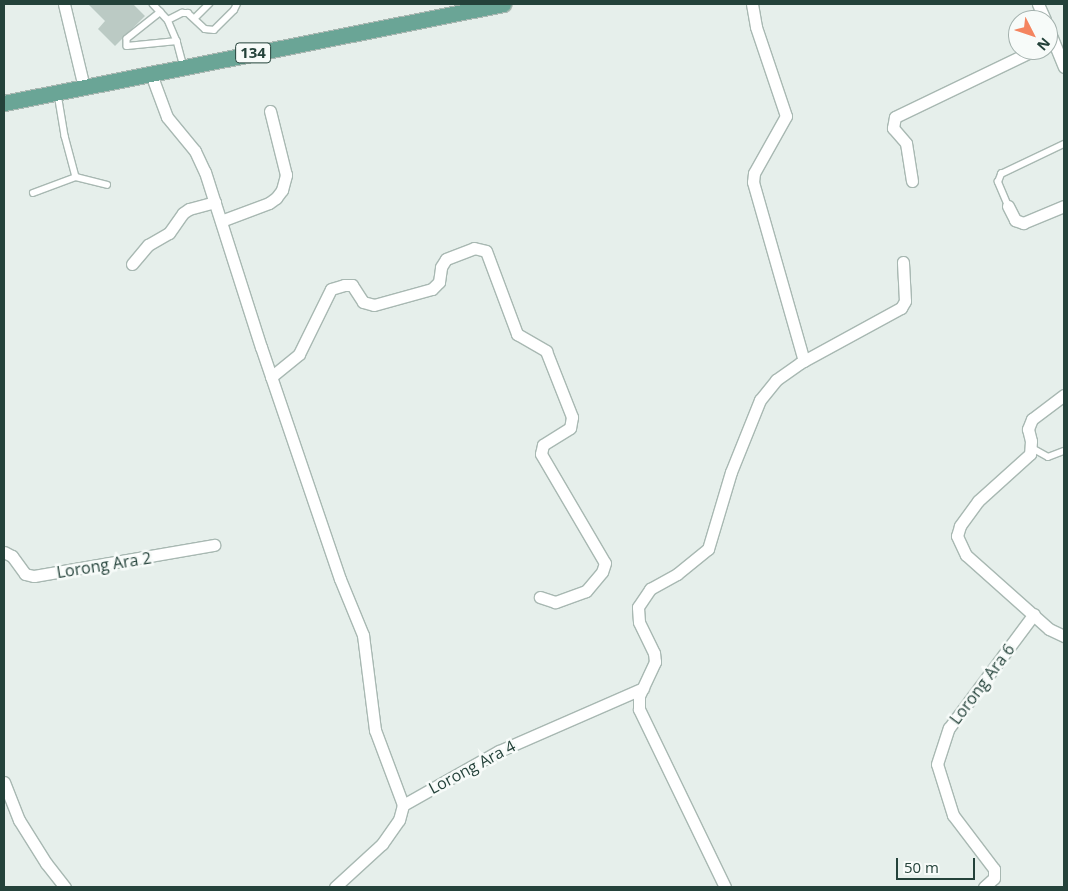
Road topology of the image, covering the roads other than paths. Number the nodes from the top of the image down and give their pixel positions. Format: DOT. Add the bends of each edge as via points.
graph roads {
  1 [pos="64,4"];
  2 [pos="153,4"];
  3 [pos="209,4"];
  4 [pos="237,4"];
  5 [pos="503,4"];
  6 [pos="752,4"];
  7 [pos="161,12"];
  8 [pos="195,18"];
  9 [pos="168,20"];
  10 [pos="177,41"];
  11 [pos="1058,55"];
  12 [pos="1013,60"];
  13 [pos="184,67"];
  14 [pos="1064,67"];
  15 [pos="151,74"];
  16 [pos="84,87"];
  17 [pos="58,92"];
  18 [pos="4,103"];
  19 [pos="270,111"];
  20 [pos="1064,144"];
  21 [pos="76,177"];
  22 [pos="912,182"];
  23 [pos="107,184"];
  24 [pos="32,193"];
  25 [pos="215,202"];
  26 [pos="1008,206"];
  27 [pos="1064,206"];
  28 [pos="221,221"];
  29 [pos="903,262"];
  30 [pos="132,264"];
  31 [pos="804,361"];
  32 [pos="271,377"];
  33 [pos="1064,395"];
  34 [pos="1032,448"];
  35 [pos="1064,451"];
  36 [pos="214,545"];
  37 [pos="4,552"];
  38 [pos="540,597"];
  39 [pos="1034,614"];
  40 [pos="1064,636"];
  41 [pos="642,688"];
  42 [pos="4,782"];
  43 [pos="403,805"];
  44 [pos="65,887"];
  45 [pos="335,887"];
  46 [pos="725,887"];
  47 [pos="984,887"];
  1 -- 16 [label="street"];
  2 -- 7 [label="lane"];
  3 -- 8 [label="lane"];
  4 -- 8 [label="lane" via="214,30 205,29"];
  5 -- 13 [label="main road, 134"];
  6 -- 31 [label="street" via="756,27 786,116 754,173 753,182"];
  7 -- 9 [label="lane"];
  7 -- 10 [label="lane" via="127,39 127,46"];
  8 -- 9 [label="lane" via="185,13"];
  9 -- 10 [label="lane"];
  10 -- 13 [label="lane"];
  11 -- 14 [label="street"];
  12 -- 22 [label="street" via="895,117 893,128 906,143"];
  13 -- 15 [label="main road, 134"];
  15 -- 16 [label="main road, 134"];
  15 -- 25 [label="street" via="167,117 195,150"];
  16 -- 17 [label="main road, 134"];
  17 -- 18 [label="main road, 134"];
  17 -- 21 [label="lane"];
  19 -- 28 [label="street" via="286,175 282,190 269,203"];
  20 -- 26 [label="lane" via="1001,174 998,182"];
  21 -- 23 [label="lane"];
  21 -- 24 [label="lane"];
  25 -- 28 [label="street"];
  25 -- 30 [label="street" via="183,213 169,233 148,245"];
  26 -- 27 [label="street" via="1015,220 1023,223"];
  28 -- 32 [label="street"];
  29 -- 31 [label="street" via="902,308"];
  31 -- 41 [label="street" via="776,380 760,400 731,472 708,549 677,574 650,590 638,607 639,622 655,662"];
  32 -- 38 [label="street" via="299,354 331,289 352,285 363,302 374,305 434,287 439,282 446,259 474,248 486,251 516,332 546,351 572,417 570,428 543,445 541,454 605,563 602,572 586,590 555,602"];
  32 -- 43 [label="street" via="340,579 363,635 375,730"];
  33 -- 34 [label="street" via="1032,420 1028,429"];
  34 -- 35 [label="lane" via="1048,457"];
  34 -- 39 [label="street" via="1024,462 978,500 957,536 966,555"];
  36 -- 37 [label="street, Lorong Ara 2" via="34,576 25,574 12,556"];
  39 -- 40 [label="street" via="1049,629"];
  39 -- 47 [label="street, Lorong Ara 6" via="949,728 937,764 953,815 994,869 994,878"];
  41 -- 43 [label="street, Lorong Ara 4" via="499,751"];
  41 -- 46 [label="street" via="639,709"];
  42 -- 44 [label="street" via="19,820"];
  43 -- 45 [label="street" via="399,820 382,844"];
}
